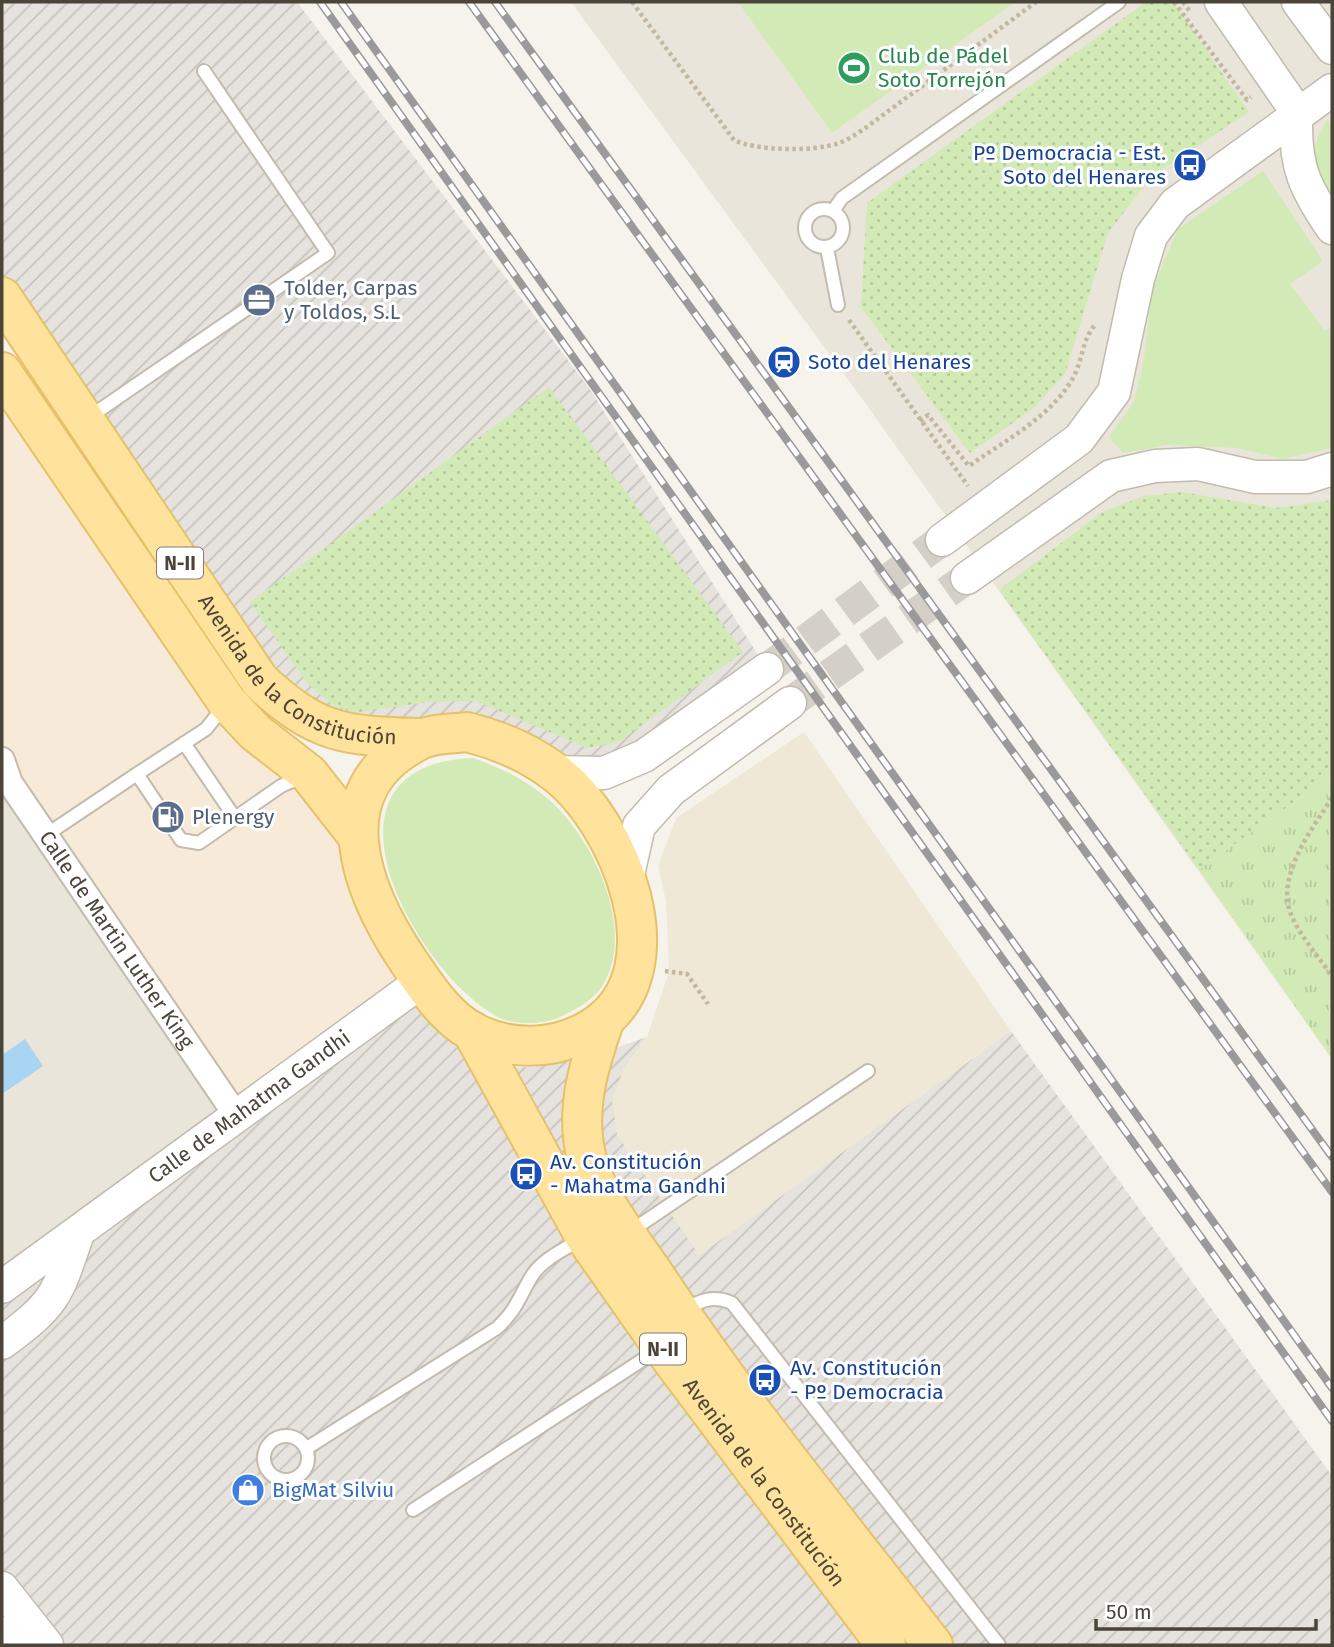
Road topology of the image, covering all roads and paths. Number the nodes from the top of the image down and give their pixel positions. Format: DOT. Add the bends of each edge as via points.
graph roads {
  1 [pos="632,2"];
  2 [pos="1036,2"];
  3 [pos="1119,2"];
  4 [pos="1221,2"];
  5 [pos="1298,2"];
  6 [pos="1332,48"];
  7 [pos="204,71"];
  8 [pos="1332,90"];
  9 [pos="1298,117"];
  10 [pos="833,211"];
  11 [pos="1332,228"];
  12 [pos="827,248"];
  13 [pos="2,297"];
  14 [pos="838,305"];
  15 [pos="1104,323"];
  16 [pos="2,372"];
  17 [pos="85,420"];
  18 [pos="919,421"];
  19 [pos="1332,470"];
  20 [pos="975,495"];
  21 [pos="942,540"];
  22 [pos="967,578"];
  23 [pos="767,669"];
  24 [pos="227,702"];
  25 [pos="790,703"];
  26 [pos="422,738"];
  27 [pos="184,743"];
  28 [pos="555,772"];
  29 [pos="137,774"];
  30 [pos="309,774"];
  31 [pos="5,777"];
  32 [pos="1332,799"];
  33 [pos="235,818"];
  34 [pos="356,834"];
  35 [pos="46,835"];
  36 [pos="627,879"];
  37 [pos="669,972"];
  38 [pos="1332,976"];
  39 [pos="422,981"];
  40 [pos="708,1004"];
  41 [pos="605,1019"];
  42 [pos="472,1031"];
  43 [pos="868,1071"];
  44 [pos="236,1115"];
  45 [pos="78,1233"];
  46 [pos="627,1234"];
  47 [pos="585,1237"];
  48 [pos="2,1287"];
  49 [pos="679,1312"];
  50 [pos="2,1343"];
  51 [pos="663,1348"];
  52 [pos="307,1448"];
  53 [pos="413,1510"];
  54 [pos="2,1588"];
  55 [pos="2,1633"];
  56 [pos="12,1645"];
  57 [pos="47,1645"];
  58 [pos="886,1645"];
  59 [pos="933,1645"];
  60 [pos="999,1645"];
  1 -- 2 [label="path" via="734,140 772,148 838,144"];
  3 -- 10 [label="lane" via="842,198"];
  4 -- 9 [label="street"];
  5 -- 6 [label="street"];
  7 -- 17 [label="lane" via="328,253"];
  8 -- 9 [label="street"];
  9 -- 11 [label="street" via="1295,155 1312,197"];
  9 -- 21 [label="street" via="1175,204 1151,236 1114,392 1079,439"];
  10 -- 12 [label="lane" via="844,232"];
  10 -- 12 [label="lane" via="816,211 806,225 811,242"];
  12 -- 14 [label="lane"];
  13 -- 17 [label="main road, Avenida de la Constitución / N-II"];
  14 -- 18 [label="path"];
  15 -- 18 [label="path" via="1098,322 1088,332 1073,378 1056,402 968,466 928,415"];
  16 -- 24 [label="main road, Avenida de la Constitución / N-II"];
  17 -- 26 [label="main road, Avenida de la Constitución / N-II" via="260,681 291,710 327,728 363,737"];
  18 -- 20 [label="path"];
  19 -- 22 [label="street" via="1307,477 1255,477 1198,464 1155,466 1111,476"];
  23 -- 28 [label="street" via="644,756 604,773"];
  24 -- 27 [label="lane" via="206,729"];
  24 -- 30 [label="main road, Avenida de la Constitución / N-II" via="255,732"];
  25 -- 36 [label="street" via="671,790 639,826"];
  26 -- 28 [label="main road, N-II" via="467,732 507,742"];
  26 -- 34 [label="main road, N-II" via="385,763 362,801"];
  27 -- 29 [label="lane"];
  27 -- 33 [label="lane"];
  28 -- 36 [label="main road, N-II" via="596,816"];
  29 -- 33 [label="lane" via="181,839 199,842"];
  29 -- 35 [label="lane"];
  30 -- 33 [label="lane" via="281,786"];
  30 -- 34 [label="main road, Avenida de la Constitución / N-II"];
  31 -- 35 [label="street, Calle de Martin Luther King"];
  32 -- 38 [label="path" via="1289,873 1286,894 1291,913"];
  34 -- 39 [label="main road, N-II" via="371,894"];
  35 -- 44 [label="street, Calle de Martin Luther King"];
  36 -- 41 [label="main road, N-II" via="639,938 629,989"];
  37 -- 40 [label="path" via="687,974"];
  39 -- 42 [label="main road, N-II" via="448,1012"];
  39 -- 44 [label="street, Calle de Mahatma Gandhi"];
  41 -- 42 [label="main road, N-II" via="578,1037 545,1046 507,1044"];
  41 -- 46 [label="main road, Avenida de la Constitución / N-II" via="592,1056 582,1125 587,1160"];
  42 -- 47 [label="main road, Avenida de la Constitución / N-II"];
  43 -- 46 [label="lane"];
  44 -- 45 [label="street, Calle de Mahatma Gandhi"];
  45 -- 48 [label="street, Calle de Mahatma Gandhi"];
  45 -- 50 [label="street" via="58,1292 41,1314"];
  46 -- 49 [label="main road, Avenida de la Constitución / N-II"];
  47 -- 51 [label="main road, Avenida de la Constitución / N-II"];
  47 -- 52 [label="lane" via="531,1277 515,1311 497,1328"];
  49 -- 59 [label="main road, Avenida de la Constitución / N-II"];
  49 -- 60 [label="lane" via="703,1299 732,1303"];
  51 -- 53 [label="lane"];
  51 -- 58 [label="main road, Avenida de la Constitución / N-II"];
  54 -- 57 [label="street"];
  55 -- 56 [label="street"];
}
